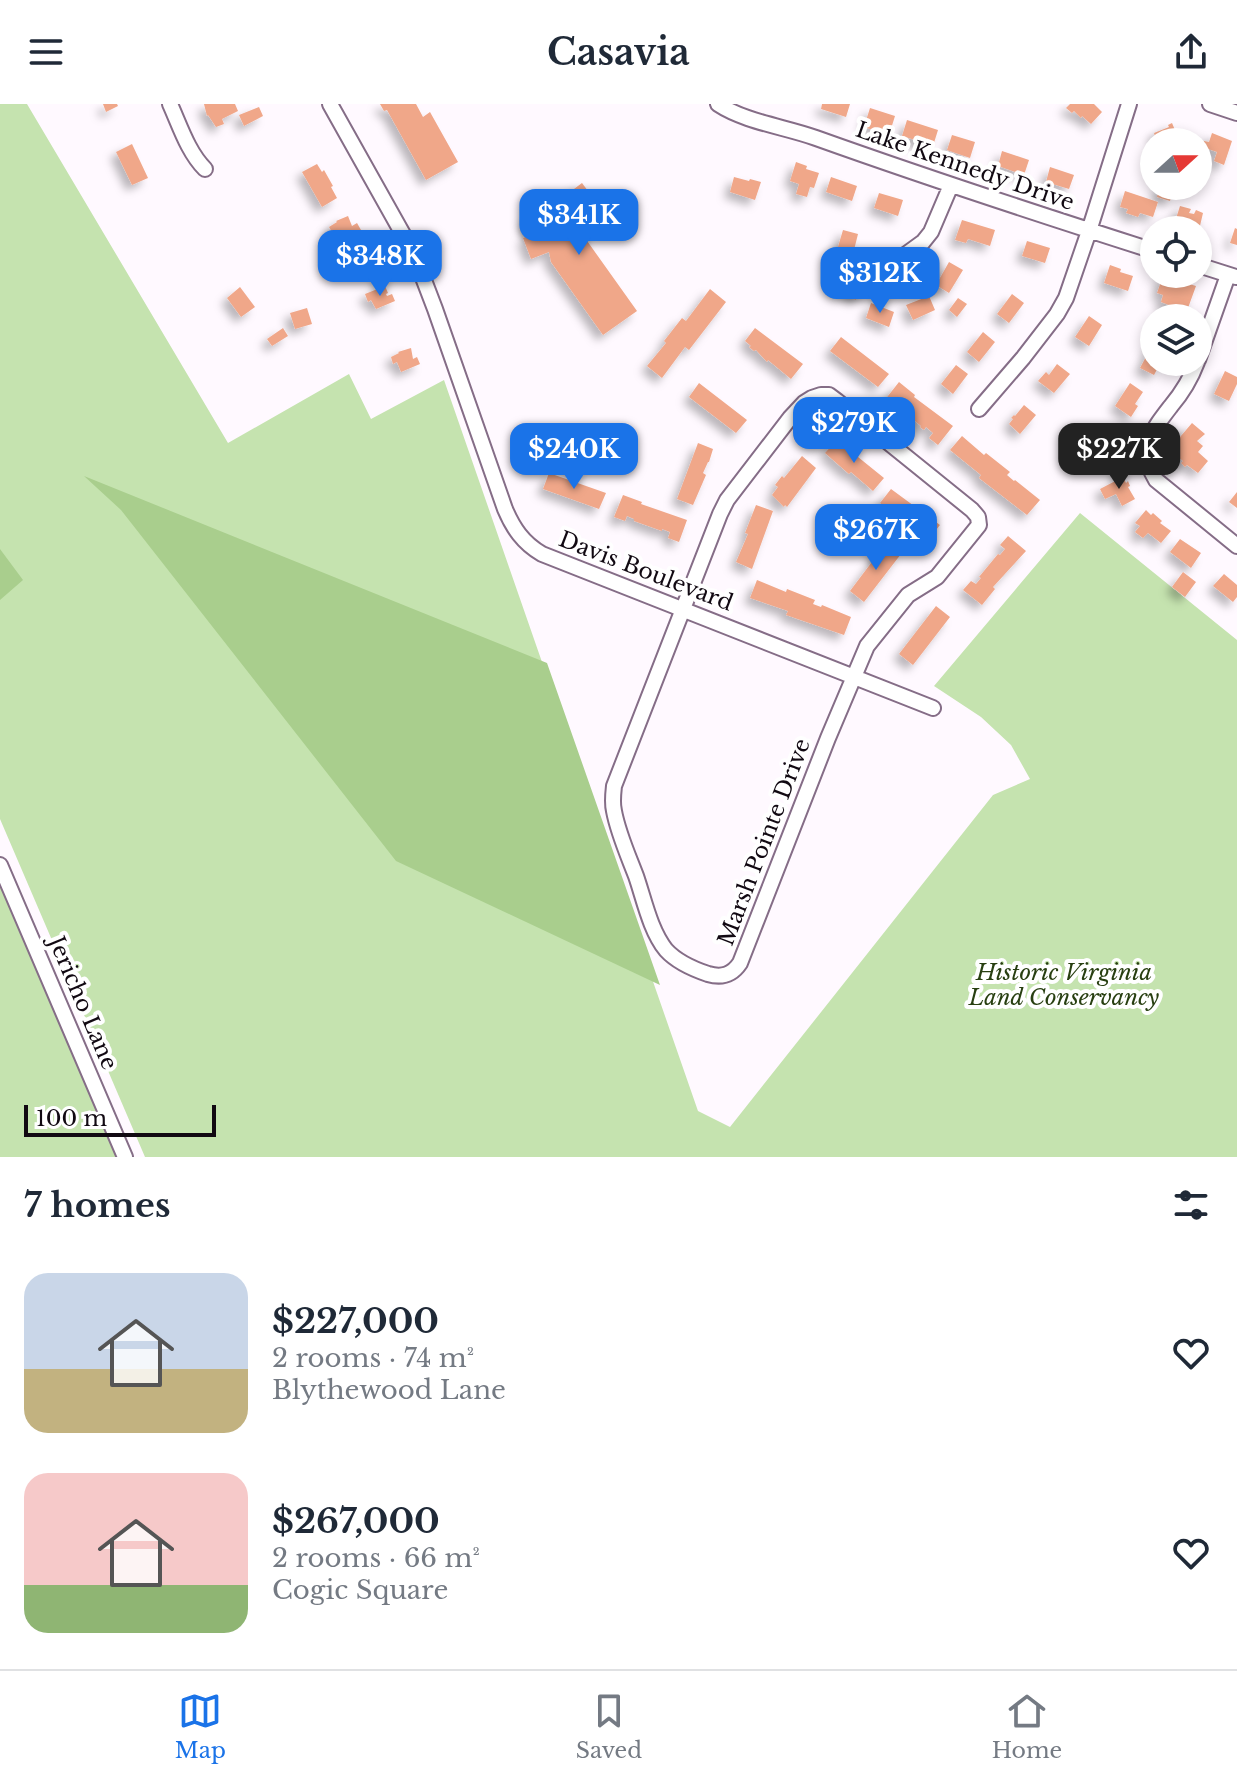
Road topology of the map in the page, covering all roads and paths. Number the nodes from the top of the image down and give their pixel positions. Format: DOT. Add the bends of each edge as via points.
graph roads {
  1 [pos="170,104"];
  2 [pos="330,104"];
  3 [pos="718,104"];
  4 [pos="1129,104"];
  5 [pos="1210,104"];
  6 [pos="1237,113"];
  7 [pos="205,169"];
  8 [pos="951,185"];
  9 [pos="1089,231"];
  10 [pos="1140,247"];
  11 [pos="901,258"];
  12 [pos="1212,269"];
  13 [pos="1233,276"];
  14 [pos="1212,327"];
  15 [pos="1190,376"];
  16 [pos="979,409"];
  17 [pos="1237,546"];
  18 [pos="683,609"];
  19 [pos="854,675"];
  20 [pos="933,708"];
  21 [pos="0,865"];
  22 [pos="125,1157"];
  1 -- 7 [label="street"];
  2 -- 18 [label="street, Davis Boulevard" via="414,254 516,531 542,554"];
  3 -- 8 [label="street, Lake Kennedy Drive"];
  4 -- 9 [label="street"];
  5 -- 6 [label="street"];
  8 -- 9 [label="street, Lake Kennedy Drive"];
  8 -- 11 [label="street" via="931,232"];
  9 -- 10 [label="street, Lake Kennedy Drive"];
  9 -- 16 [label="street" via="1057,314"];
  12 -- 13 [label="street"];
  13 -- 14 [label="street"];
  15 -- 17 [label="street" via="1150,435 1149,469"];
  18 -- 19 [label="street, Davis Boulevard"];
  18 -- 19 [label="street" via="734,489 804,403 829,395 972,510 979,522 937,577 908,595 870,641"];
  18 -- 19 [label="street, Marsh Pointe Drive" via="613,799 657,936 674,958 693,968 722,976 740,963"];
  19 -- 20 [label="street, Davis Boulevard"];
  21 -- 22 [label="street, Jericho Lane"];
}
